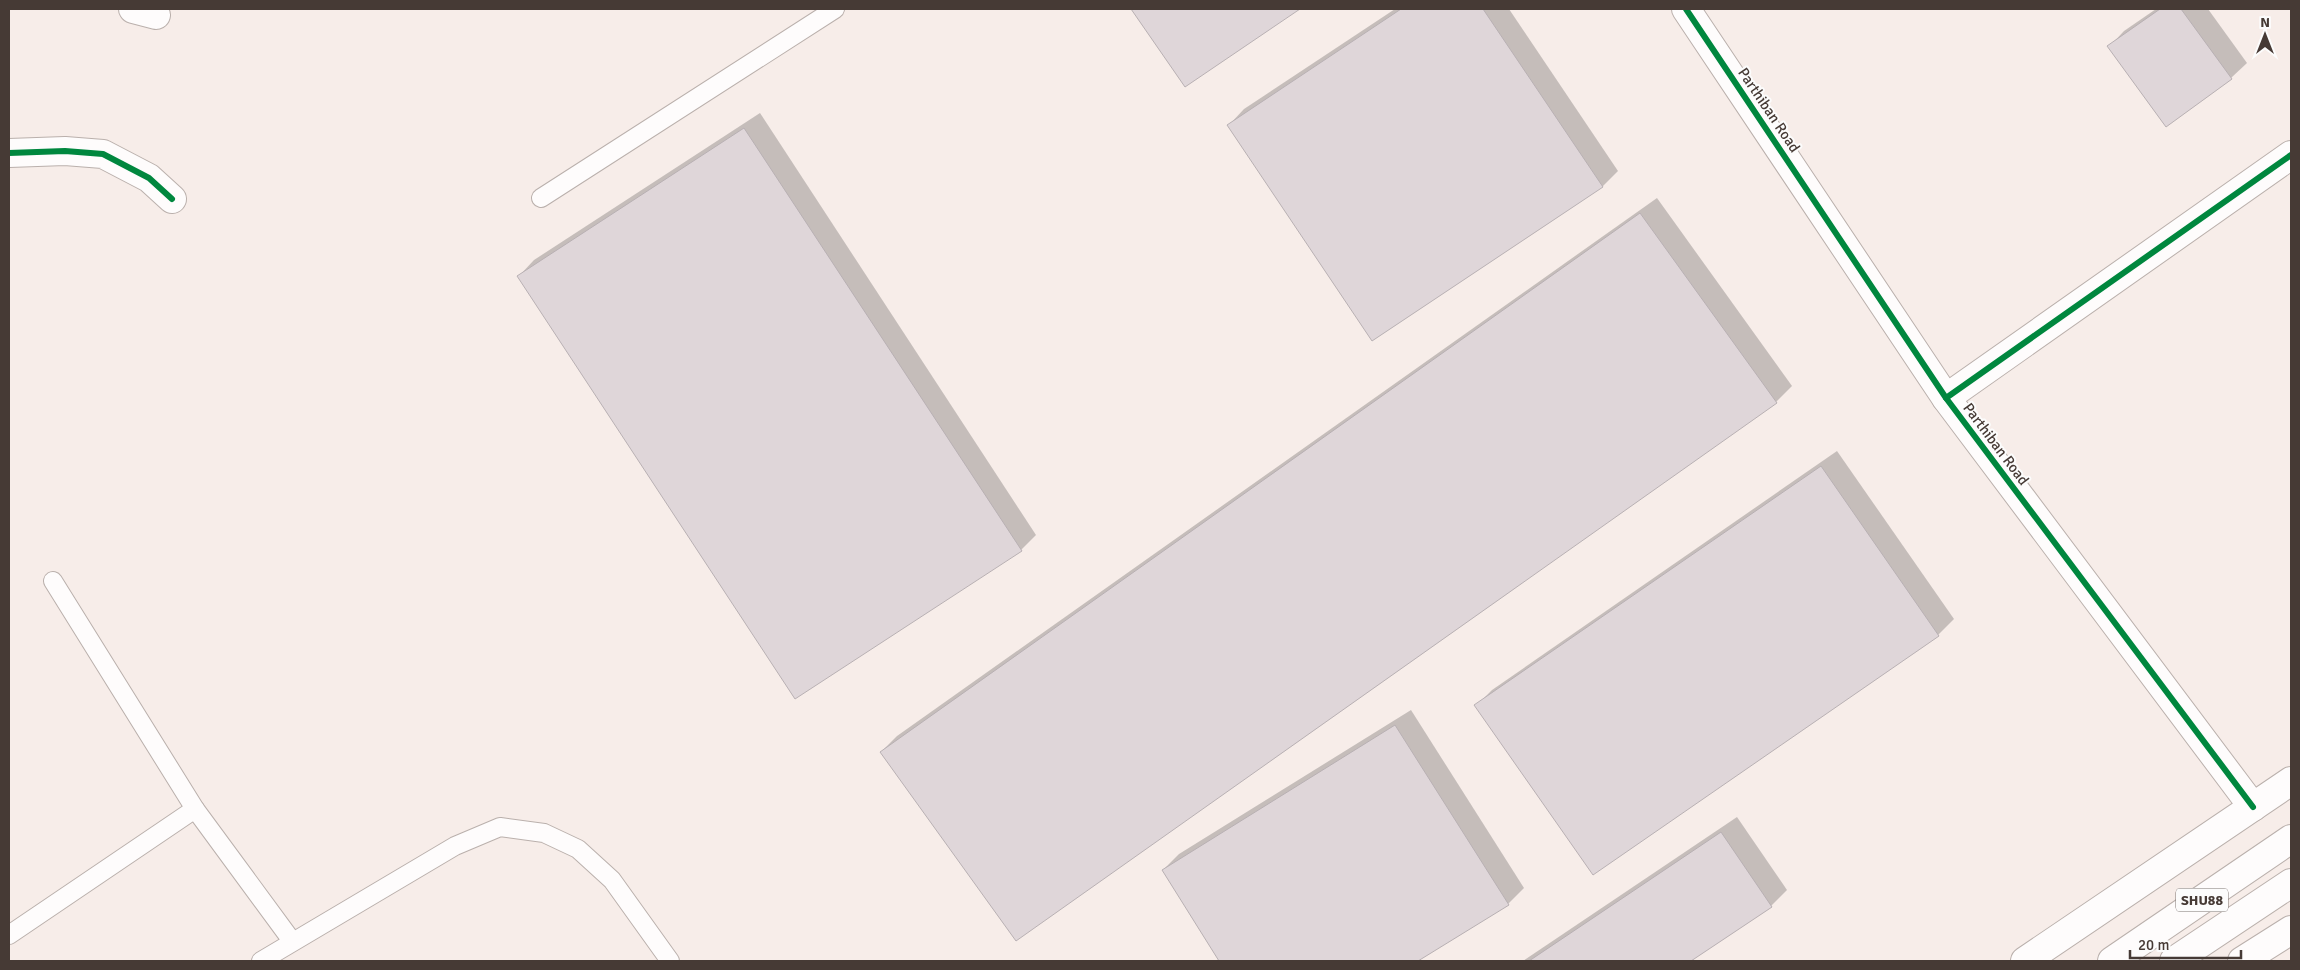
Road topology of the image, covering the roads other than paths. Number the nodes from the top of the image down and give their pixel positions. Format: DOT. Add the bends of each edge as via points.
graph roads {
  1 [pos="835,9"];
  2 [pos="1686,9"];
  3 [pos="9,153"];
  4 [pos="2291,155"];
  5 [pos="541,198"];
  6 [pos="172,199"];
  7 [pos="1946,398"];
  8 [pos="53,580"];
  9 [pos="2291,781"];
  10 [pos="2253,807"];
  11 [pos="195,809"];
  12 [pos="2291,839"];
  13 [pos="2291,883"];
  14 [pos="2291,930"];
  15 [pos="9,935"];
  16 [pos="292,941"];
  17 [pos="261,961"];
  18 [pos="670,961"];
  19 [pos="2025,961"];
  20 [pos="2112,961"];
  21 [pos="2174,961"];
  22 [pos="2242,961"];
  1 -- 5 [label="lane"];
  2 -- 7 [label="street, Parthiban Road"];
  3 -- 6 [label="street" via="65,151 102,154 149,178"];
  4 -- 7 [label="street"];
  7 -- 10 [label="street, Parthiban Road"];
  8 -- 11 [label="lane"];
  9 -- 10 [label="street"];
  10 -- 19 [label="street"];
  11 -- 15 [label="lane"];
  11 -- 16 [label="lane"];
  12 -- 20 [label="street, SHU88"];
  13 -- 21 [label="street, SHU88"];
  14 -- 22 [label="street"];
  16 -- 17 [label="lane"];
  16 -- 18 [label="lane" via="455,846 500,826 544,833 578,849 612,880"];
}
